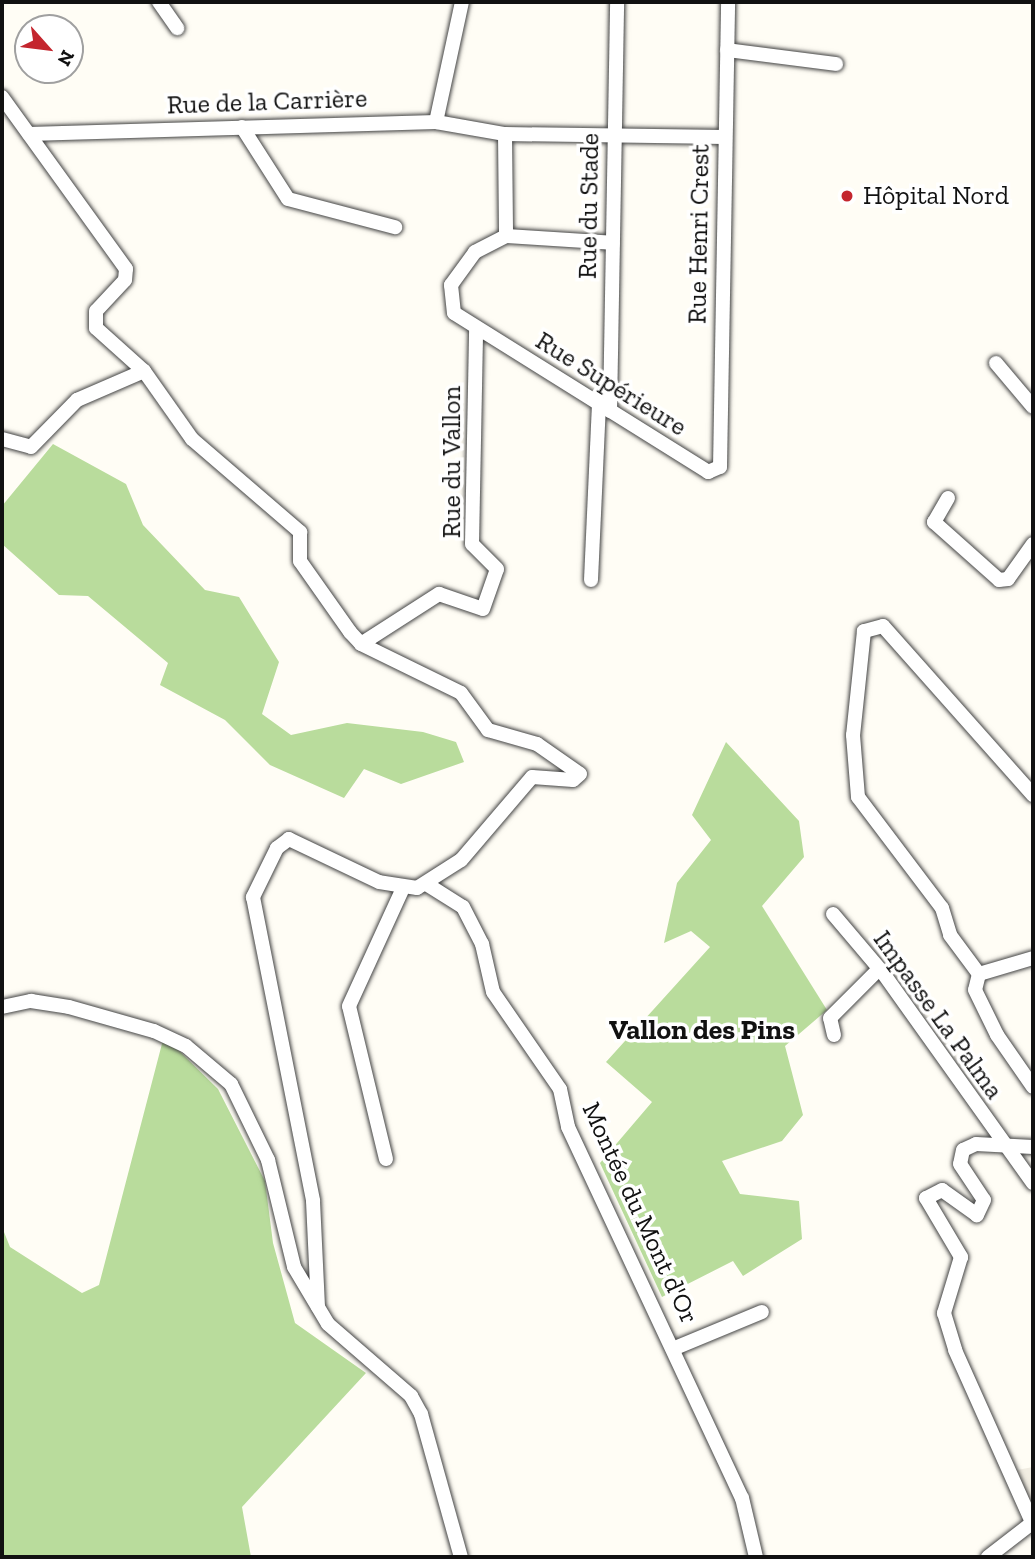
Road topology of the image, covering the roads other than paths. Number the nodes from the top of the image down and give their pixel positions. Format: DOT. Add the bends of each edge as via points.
graph roads {
  1 [pos="159,2"];
  2 [pos="462,2"];
  3 [pos="617,2"];
  4 [pos="728,2"];
  5 [pos="177,28"];
  6 [pos="727,50"];
  7 [pos="836,64"];
  8 [pos="2,97"];
  9 [pos="436,122"];
  10 [pos="242,127"];
  11 [pos="29,134"];
  12 [pos="505,134"];
  13 [pos="615,134"];
  14 [pos="725,137"];
  15 [pos="395,227"];
  16 [pos="506,236"];
  17 [pos="613,243"];
  18 [pos="476,330"];
  19 [pos="996,363"];
  20 [pos="144,372"];
  21 [pos="1033,407"];
  22 [pos="604,408"];
  23 [pos="2,439"];
  24 [pos="720,467"];
  25 [pos="948,498"];
  26 [pos="1033,544"];
  27 [pos="591,580"];
  28 [pos="361,644"];
  29 [pos="1033,795"];
  30 [pos="428,885"];
  31 [pos="402,890"];
  32 [pos="833,914"];
  33 [pos="1033,958"];
  34 [pos="878,970"];
  35 [pos="979,974"];
  36 [pos="2,1007"];
  37 [pos="834,1035"];
  38 [pos="1033,1087"];
  39 [pos="1003,1144"];
  40 [pos="1033,1147"];
  41 [pos="387,1159"];
  42 [pos="1033,1183"];
  43 [pos="318,1307"];
  44 [pos="762,1312"];
  45 [pos="675,1348"];
  46 [pos="1033,1524"];
  47 [pos="461,1557"];
  48 [pos="756,1557"];
  49 [pos="988,1557"];
  1 -- 5 [label="street"];
  2 -- 9 [label="street"];
  3 -- 13 [label="street, Rue du Stade"];
  4 -- 6 [label="street, Rue Henri Crest"];
  6 -- 7 [label="street"];
  6 -- 14 [label="street, Rue Henri Crest"];
  8 -- 11 [label="street"];
  9 -- 10 [label="street, Rue de la Carrière"];
  9 -- 12 [label="street, Rue de la Carrière"];
  10 -- 11 [label="street, Rue de la Carrière"];
  10 -- 15 [label="street" via="288,199"];
  11 -- 20 [label="street" via="126,269 93,321"];
  12 -- 13 [label="street, Rue de la Carrière"];
  12 -- 16 [label="street"];
  13 -- 14 [label="street, Rue de la Carrière"];
  13 -- 17 [label="street, Rue du Stade"];
  14 -- 24 [label="street, Rue Henri Crest"];
  16 -- 17 [label="street"];
  16 -- 18 [label="street, Rue Supérieure" via="475,252 451,285 454,313"];
  17 -- 22 [label="street, Rue du Stade"];
  18 -- 22 [label="street, Rue Supérieure"];
  18 -- 28 [label="street, Rue du Vallon" via="472,544 497,569 483,609 439,594"];
  19 -- 21 [label="street"];
  20 -- 23 [label="street" via="77,400 31,447"];
  20 -- 28 [label="street" via="192,439 300,531 300,561"];
  22 -- 24 [label="street, Rue Supérieure" via="708,472"];
  22 -- 27 [label="street, Rue du Stade"];
  25 -- 26 [label="street" via="934,523 999,580 1008,579"];
  28 -- 30 [label="street" via="461,693 488,730 537,744 580,774 573,780 532,777 461,860"];
  29 -- 35 [label="street" via="883,626 864,631 852,780"];
  30 -- 31 [label="street"];
  30 -- 45 [label="street, Montée du Mont d'Or" via="463,907 482,944 493,992 560,1089 568,1127"];
  31 -- 41 [label="street" via="349,1006"];
  31 -- 43 [label="street" via="289,839 277,848 253,897 309,1174"];
  32 -- 34 [label="street, Impasse La Palma"];
  33 -- 35 [label="street"];
  34 -- 37 [label="street" via="830,1018"];
  34 -- 39 [label="street, Impasse La Palma"];
  35 -- 38 [label="street" via="975,990 997,1035"];
  36 -- 43 [label="street" via="44,1003 154,1031 217,1069 252,1122 294,1267"];
  39 -- 40 [label="street"];
  39 -- 42 [label="street, Impasse La Palma"];
  39 -- 46 [label="street" via="969,1146 958,1157 984,1200 977,1215 942,1190 926,1198 961,1257 944,1313 955,1350"];
  43 -- 47 [label="street" via="366,1362 411,1396"];
  44 -- 45 [label="street"];
  45 -- 48 [label="street, Montée du Mont d'Or" via="743,1498"];
  46 -- 49 [label="street"];
}
